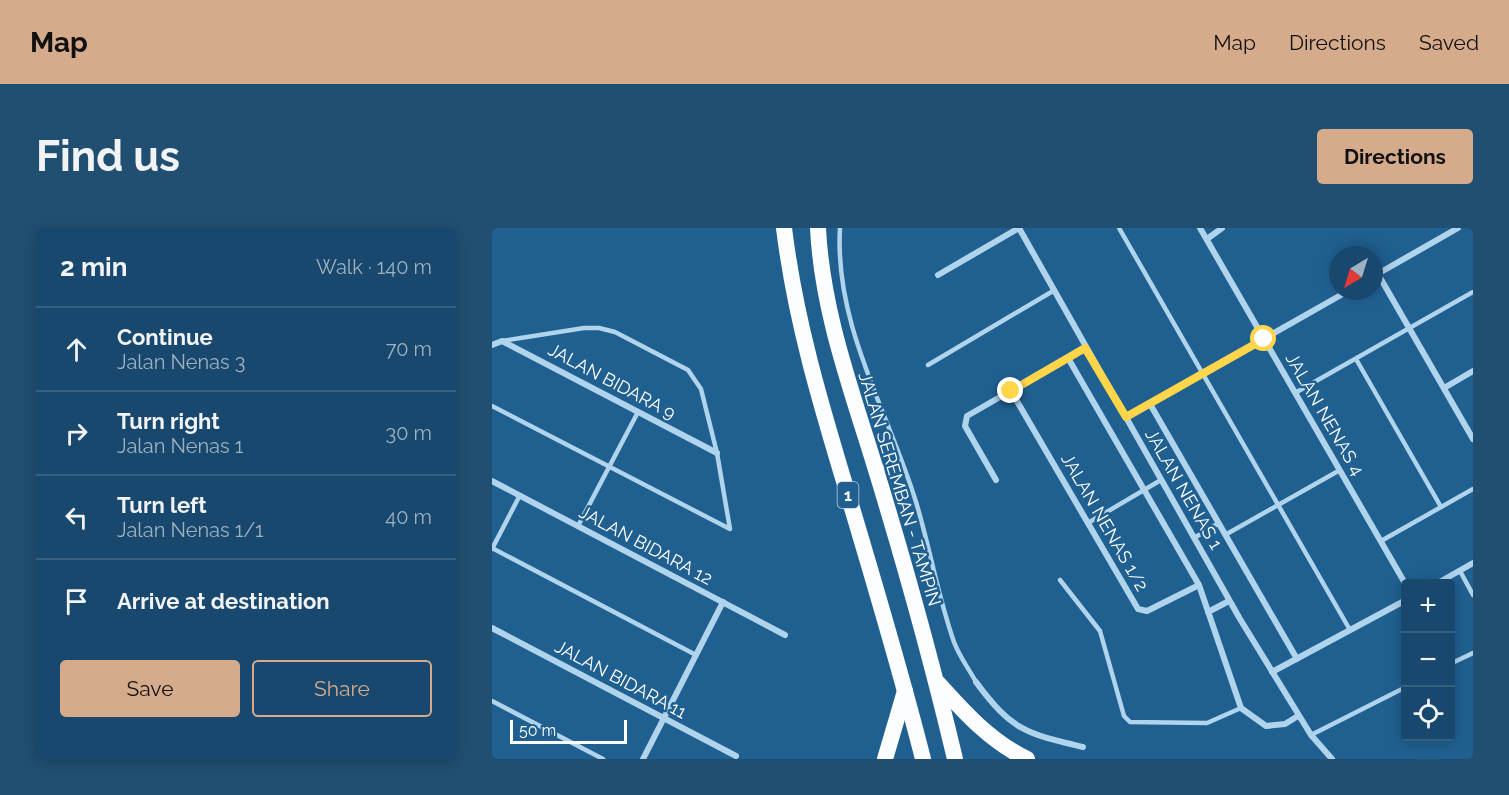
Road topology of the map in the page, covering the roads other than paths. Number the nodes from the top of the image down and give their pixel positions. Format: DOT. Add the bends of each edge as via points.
graph roads {
  1 [pos="784,228"];
  2 [pos="818,228"];
  3 [pos="840,228"];
  4 [pos="1019,228"];
  5 [pos="1119,228"];
  6 [pos="1200,228"];
  7 [pos="1222,228"];
  8 [pos="1458,228"];
  9 [pos="1207,240"];
  10 [pos="1383,271"];
  11 [pos="938,275"];
  12 [pos="1383,286"];
  13 [pos="1053,291"];
  14 [pos="1473,292"];
  15 [pos="1332,300"];
  16 [pos="1410,328"];
  17 [pos="1264,339"];
  18 [pos="502,341"];
  19 [pos="492,345"];
  20 [pos="1085,348"];
  21 [pos="1068,358"];
  22 [pos="1356,359"];
  23 [pos="928,365"];
  24 [pos="1473,371"];
  25 [pos="1203,374"];
  26 [pos="1444,388"];
  27 [pos="1011,391"];
  28 [pos="1295,393"];
  29 [pos="1150,404"];
  30 [pos="492,406"];
  31 [pos="638,412"];
  32 [pos="1126,417"];
  33 [pos="1473,439"];
  34 [pos="717,453"];
  35 [pos="901,463"];
  36 [pos="609,467"];
  37 [pos="876,470"];
  38 [pos="1340,470"];
  39 [pos="996,480"];
  40 [pos="1161,480"];
  41 [pos="492,481"];
  42 [pos="1473,489"];
  43 [pos="1144,490"];
  44 [pos="520,495"];
  45 [pos="1278,505"];
  46 [pos="1441,507"];
  47 [pos="1088,523"];
  48 [pos="1219,524"];
  49 [pos="578,526"];
  50 [pos="1226,535"];
  51 [pos="1194,538"];
  52 [pos="1381,542"];
  53 [pos="492,548"];
  54 [pos="1473,563"];
  55 [pos="1460,570"];
  56 [pos="1403,579"];
  57 [pos="1445,579"];
  58 [pos="1060,580"];
  59 [pos="1199,585"];
  60 [pos="1473,595"];
  61 [pos="1230,601"];
  62 [pos="723,602"];
  63 [pos="1401,603"];
  64 [pos="1208,612"];
  65 [pos="492,628"];
  66 [pos="1350,630"];
  67 [pos="785,635"];
  68 [pos="1473,653"];
  69 [pos="696,655"];
  70 [pos="1297,659"];
  71 [pos="1455,662"];
  72 [pos="1272,672"];
  73 [pos="937,682"];
  74 [pos="976,682"];
  75 [pos="905,688"];
  76 [pos="1401,690"];
  77 [pos="492,701"];
  78 [pos="1241,708"];
  79 [pos="1298,717"];
  80 [pos="663,718"];
  81 [pos="1311,735"];
  82 [pos="1083,747"];
  83 [pos="736,756"];
  84 [pos="603,759"];
  85 [pos="643,759"];
  86 [pos="885,759"];
  87 [pos="923,759"];
  88 [pos="955,759"];
  89 [pos="1027,759"];
  90 [pos="1332,759"];
  1 -- 75 [label="highway, 1" via="791,285 810,370"];
  2 -- 37 [label="highway, JALAN SEREMBAN - TAMPIN / 1" via="826,297"];
  3 -- 35 [label="lane" via="839,248 858,346"];
  4 -- 11 [label="street"];
  4 -- 13 [label="street, JALAN NENAS 1"];
  5 -- 25 [label="lane"];
  6 -- 9 [label="street, JALAN NENAS 4"];
  7 -- 9 [label="street"];
  8 -- 10 [label="street"];
  9 -- 17 [label="street, JALAN NENAS 4"];
  12 -- 16 [label="street"];
  13 -- 20 [label="street, JALAN NENAS 1"];
  13 -- 23 [label="lane"];
  14 -- 16 [label="lane"];
  15 -- 17 [label="street"];
  16 -- 22 [label="lane"];
  16 -- 26 [label="street"];
  17 -- 25 [label="street"];
  17 -- 28 [label="street, JALAN NENAS 4"];
  18 -- 19 [label="street"];
  18 -- 31 [label="street, JALAN BIDARA 9"];
  18 -- 34 [label="lane" via="599,328 646,348 688,370 696,380"];
  20 -- 21 [label="street"];
  20 -- 32 [label="street, JALAN NENAS 1"];
  21 -- 27 [label="street"];
  21 -- 43 [label="street"];
  22 -- 28 [label="lane"];
  22 -- 46 [label="lane"];
  24 -- 26 [label="street"];
  25 -- 29 [label="street"];
  25 -- 45 [label="lane"];
  26 -- 33 [label="street"];
  27 -- 39 [label="street" via="967,416 965,426"];
  27 -- 47 [label="street, JALAN NENAS 1/2"];
  28 -- 38 [label="street, JALAN NENAS 4"];
  29 -- 32 [label="street"];
  29 -- 48 [label="street"];
  30 -- 36 [label="lane"];
  31 -- 34 [label="street, JALAN BIDARA 9"];
  31 -- 36 [label="lane"];
  32 -- 40 [label="street, JALAN NENAS 1"];
  34 -- 36 [label="lane" via="729,530"];
  35 -- 37 [label="street"];
  35 -- 74 [label="lane" via="916,500 954,643"];
  36 -- 49 [label="lane"];
  37 -- 73 [label="highway, JALAN SEREMBAN - TAMPIN / 1"];
  38 -- 45 [label="lane"];
  38 -- 52 [label="street, JALAN NENAS 4"];
  40 -- 43 [label="lane"];
  40 -- 51 [label="street, JALAN NENAS 1"];
  41 -- 44 [label="street, JALAN BIDARA 12"];
  42 -- 46 [label="lane"];
  43 -- 47 [label="lane"];
  43 -- 59 [label="street"];
  44 -- 49 [label="street, JALAN BIDARA 12"];
  44 -- 53 [label="lane"];
  45 -- 50 [label="lane"];
  45 -- 66 [label="lane"];
  46 -- 52 [label="lane"];
  47 -- 59 [label="street, JALAN NENAS 1/2" via="1138,609 1147,611"];
  48 -- 50 [label="street"];
  48 -- 51 [label="lane"];
  49 -- 62 [label="street, JALAN BIDARA 12"];
  50 -- 70 [label="street"];
  51 -- 61 [label="street, JALAN NENAS 1"];
  52 -- 56 [label="street, JALAN NENAS 4"];
  53 -- 69 [label="lane"];
  54 -- 55 [label="street"];
  55 -- 57 [label="street"];
  55 -- 60 [label="lane"];
  58 -- 78 [label="lane" via="1100,631 1130,722 1207,723"];
  59 -- 64 [label="street"];
  61 -- 64 [label="street"];
  61 -- 72 [label="street, JALAN NENAS 1"];
  62 -- 67 [label="street, JALAN BIDARA 12"];
  62 -- 69 [label="street"];
  63 -- 66 [label="street"];
  64 -- 78 [label="street"];
  65 -- 80 [label="street, JALAN BIDARA 11"];
  66 -- 70 [label="street"];
  68 -- 71 [label="lane"];
  69 -- 80 [label="street"];
  70 -- 72 [label="street"];
  72 -- 79 [label="street, JALAN NENAS 1"];
  73 -- 88 [label="highway, JALAN SEREMBAN - TAMPIN / 1"];
  73 -- 89 [label="highway" via="982,731"];
  74 -- 82 [label="street" via="1018,727 1032,735"];
  75 -- 86 [label="highway"];
  75 -- 87 [label="highway, 1"];
  76 -- 81 [label="lane"];
  77 -- 84 [label="lane"];
  78 -- 79 [label="street" via="1266,726 1285,724"];
  79 -- 81 [label="street, JALAN NENAS 1"];
  80 -- 83 [label="street, JALAN BIDARA 11"];
  80 -- 85 [label="street"];
  81 -- 90 [label="street, JALAN NENAS 1"];
}
